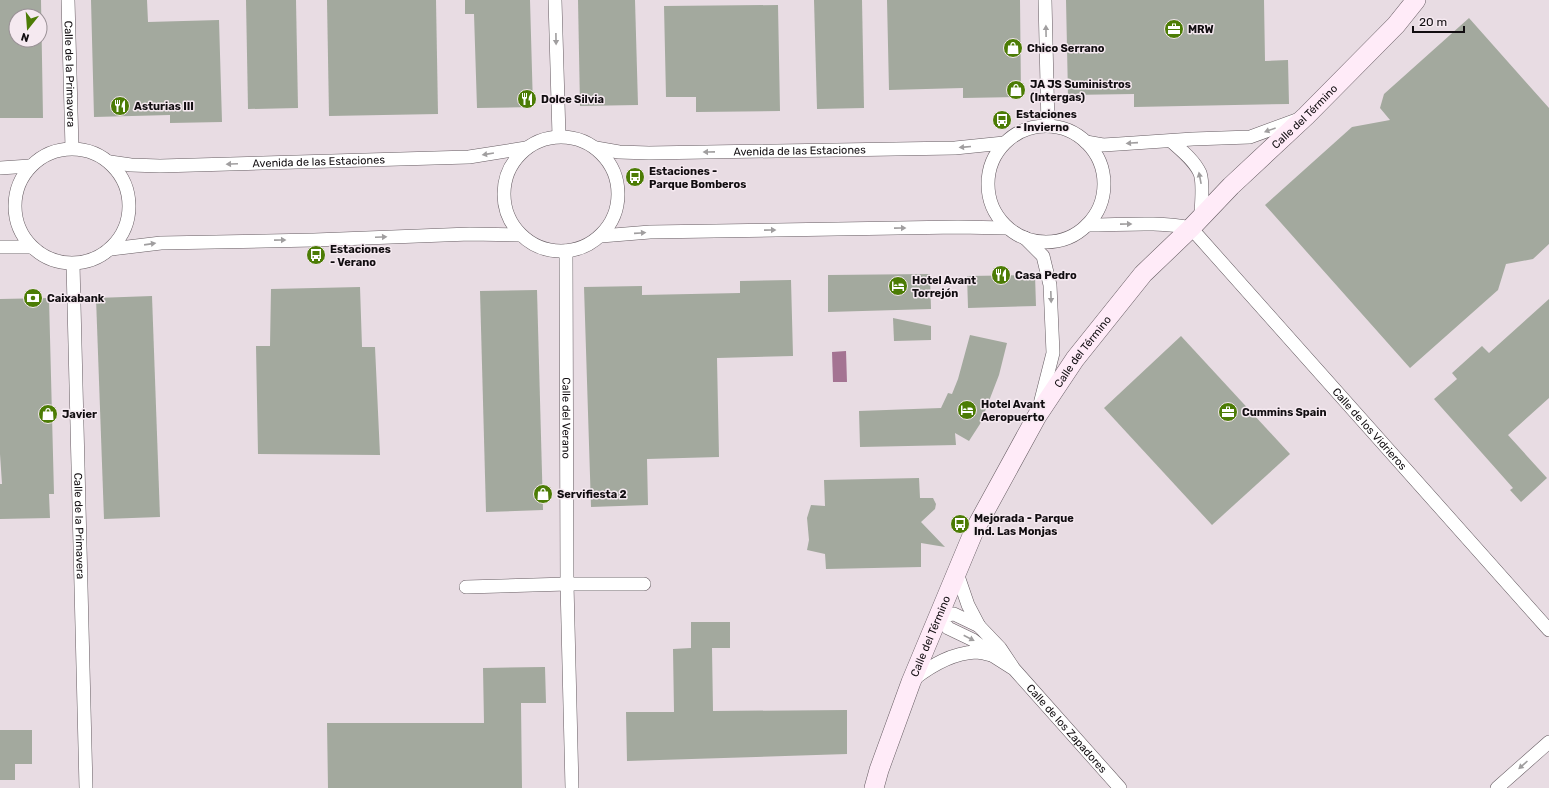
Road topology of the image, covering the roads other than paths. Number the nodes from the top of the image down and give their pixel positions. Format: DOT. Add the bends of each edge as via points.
graph roads {
  1 [pos="68,0"];
  2 [pos="555,0"];
  3 [pos="1045,0"];
  4 [pos="1416,0"];
  5 [pos="1306,116"];
  6 [pos="1048,126"];
  7 [pos="559,136"];
  8 [pos="1171,141"];
  9 [pos="1086,142"];
  10 [pos="1004,143"];
  11 [pos="72,148"];
  12 [pos="526,148"];
  13 [pos="596,148"];
  14 [pos="110,162"];
  15 [pos="30,166"];
  16 [pos="0,168"];
  17 [pos="1196,222"];
  18 [pos="1087,225"];
  19 [pos="1007,228"];
  20 [pos="520,235"];
  21 [pos="601,236"];
  22 [pos="1025,238"];
  23 [pos="0,247"];
  24 [pos="31,247"];
  25 [pos="111,249"];
  26 [pos="566,252"];
  27 [pos="74,264"];
  28 [pos="1037,416"];
  29 [pos="956,573"];
  30 [pos="567,584"];
  31 [pos="644,584"];
  32 [pos="466,587"];
  33 [pos="939,616"];
  34 [pos="979,626"];
  35 [pos="1549,630"];
  36 [pos="992,655"];
  37 [pos="1014,669"];
  38 [pos="911,682"];
  39 [pos="1549,742"];
  40 [pos="86,788"];
  41 [pos="572,788"];
  42 [pos="874,788"];
  43 [pos="1120,788"];
  44 [pos="1497,788"];
  1 -- 11 [label="street, Calle de la Primavera"];
  2 -- 7 [label="street, one-way"];
  6 -- 3 [label="street, one-way"];
  4 -- 5 [label="street, Calle del Término" via="1396,25"];
  5 -- 8 [label="street, one-way" via="1250,137"];
  5 -- 17 [label="street, Calle del Término"];
  6 -- 9 [label="street" via="1070,131"];
  6 -- 10 [label="street" via="1028,128"];
  7 -- 12 [label="street" via="539,140"];
  7 -- 13 [label="street" via="578,139"];
  8 -- 9 [label="street, one-way" via="1103,145"];
  17 -- 8 [label="street, one-way" via="1202,193 1200,174 1187,156"];
  9 -- 18 [label="street" via="1100,163 1104,182 1100,206"];
  10 -- 13 [label="street, Avenida de las Estaciones, one-way" via="955,148 649,153"];
  10 -- 19 [label="street" via="993,160 987,185 991,205"];
  11 -- 14 [label="street" via="92,152"];
  11 -- 15 [label="street" via="52,152"];
  12 -- 14 [label="street, Avenida de las Estaciones, one-way" via="469,157 160,166"];
  12 -- 20 [label="street" via="512,162 504,181 503,191 506,211"];
  13 -- 21 [label="street" via="612,166 619,196 615,215"];
  14 -- 25 [label="street" via="126,183 130,203 130,215 124,234"];
  15 -- 16 [label="street"];
  15 -- 24 [label="street" via="19,182 14,210 19,230"];
  18 -- 17 [label="street, one-way" via="1175,225"];
  17 -- 28 [label="street, Calle del Término" via="1143,274 1074,358"];
  17 -- 35 [label="street, Calle de los Vidrieros"];
  18 -- 22 [label="street" via="1069,237 1050,242"];
  21 -- 19 [label="street, one-way" via="650,232"];
  19 -- 22 [label="street"];
  25 -- 20 [label="street, one-way" via="161,243 470,234"];
  20 -- 26 [label="street" via="536,246"];
  21 -- 26 [label="street" via="585,246"];
  22 -- 28 [label="street, one-way" via="1043,256 1050,285 1052,353"];
  23 -- 24 [label="street"];
  24 -- 27 [label="street" via="48,259"];
  25 -- 27 [label="street" via="93,260"];
  26 -- 30 [label="street, Calle del Verano"];
  27 -- 40 [label="street, Calle de la Primavera"];
  28 -- 29 [label="street, Calle del Término" via="974,531"];
  29 -- 33 [label="street, Calle del Término"];
  29 -- 34 [label="street, Calle de los Zapadores"];
  30 -- 31 [label="street"];
  30 -- 32 [label="street"];
  30 -- 41 [label="street, Calle del Verano"];
  33 -- 34 [label="street, Calle de los Zapadores" via="954,614"];
  33 -- 36 [label="street, Calle de los Zapadores, one-way" via="948,628 973,640"];
  33 -- 38 [label="street, Calle del Término"];
  34 -- 37 [label="street, Calle de los Zapadores" via="1000,648"];
  36 -- 37 [label="street, Calle de los Zapadores"];
  36 -- 38 [label="street, Calle de los Zapadores" via="977,652 942,660"];
  37 -- 43 [label="street, Calle de los Zapadores"];
  38 -- 42 [label="street, Calle del Término"];
  39 -- 44 [label="street, one-way"];
}
